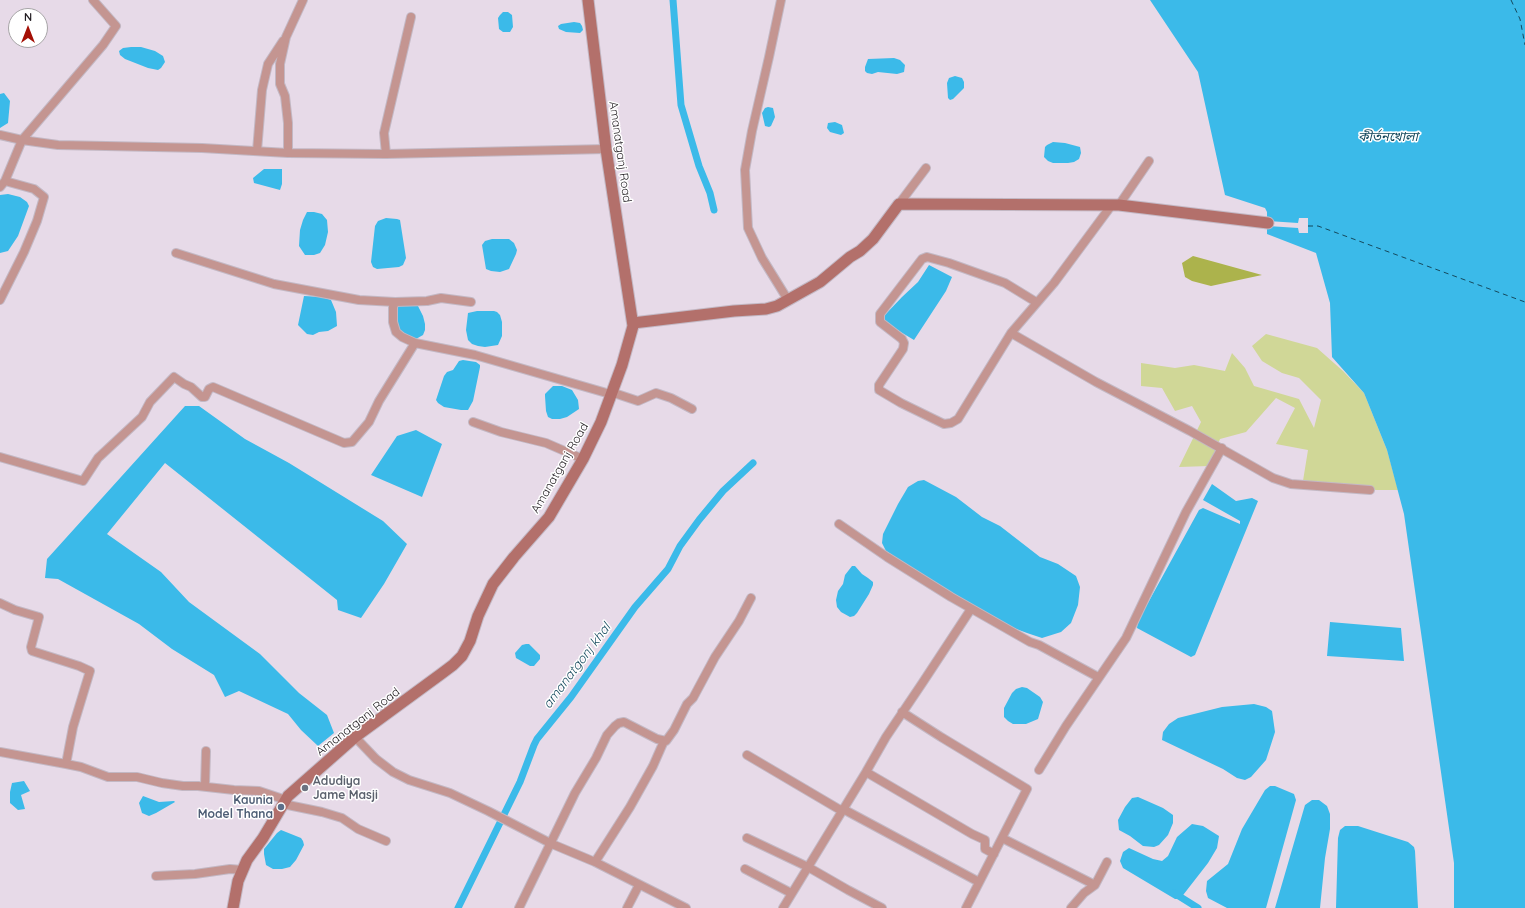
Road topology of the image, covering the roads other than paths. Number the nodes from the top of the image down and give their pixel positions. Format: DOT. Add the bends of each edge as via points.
graph roads {
  1 [pos="93,0"];
  2 [pos="304,0"];
  3 [pos="588,0"];
  4 [pos="781,0"];
  5 [pos="411,17"];
  6 [pos="286,37"];
  7 [pos="0,134"];
  8 [pos="22,140"];
  9 [pos="606,149"];
  10 [pos="257,151"];
  11 [pos="288,153"];
  12 [pos="386,154"];
  13 [pos="1149,161"];
  14 [pos="926,168"];
  15 [pos="2,184"];
  16 [pos="899,204"];
  17 [pos="1115,206"];
  18 [pos="1268,223"];
  19 [pos="176,253"];
  20 [pos="0,300"];
  21 [pos="788,300"];
  22 [pos="395,302"];
  23 [pos="471,302"];
  24 [pos="1036,302"];
  25 [pos="633,323"];
  26 [pos="1011,332"];
  27 [pos="415,343"];
  28 [pos="611,393"];
  29 [pos="692,409"];
  30 [pos="473,422"];
  31 [pos="1222,448"];
  32 [pos="0,457"];
  33 [pos="583,459"];
  34 [pos="1370,490"];
  35 [pos="839,524"];
  36 [pos="751,598"];
  37 [pos="0,603"];
  38 [pos="971,609"];
  39 [pos="1098,677"];
  40 [pos="902,712"];
  41 [pos="356,737"];
  42 [pos="664,741"];
  43 [pos="206,751"];
  44 [pos="0,752"];
  45 [pos="747,755"];
  46 [pos="66,764"];
  47 [pos="1039,770"];
  48 [pos="866,772"];
  49 [pos="205,786"];
  50 [pos="284,802"];
  51 [pos="843,810"];
  52 [pos="747,838"];
  53 [pos="1002,838"];
  54 [pos="386,841"];
  55 [pos="552,844"];
  56 [pos="994,854"];
  57 [pos="595,862"];
  58 [pos="1107,862"];
  59 [pos="808,867"];
  60 [pos="745,869"];
  61 [pos="243,870"];
  62 [pos="156,876"];
  63 [pos="979,882"];
  64 [pos="639,885"];
  65 [pos="1095,885"];
  66 [pos="791,893"];
  67 [pos="234,908"];
  68 [pos="519,908"];
  69 [pos="627,908"];
  70 [pos="686,908"];
  71 [pos="783,908"];
  72 [pos="882,908"];
  73 [pos="966,908"];
  74 [pos="1071,908"];
  1 -- 8 [label="street" via="116,26 103,45"];
  2 -- 6 [label="street"];
  3 -- 9 [label="main road, Amanatganj Road"];
  4 -- 21 [label="street" via="745,170 748,228 762,258"];
  5 -- 12 [label="street" via="384,133"];
  6 -- 10 [label="street" via="268,64 262,90"];
  6 -- 11 [label="street" via="280,64 280,84 285,96"];
  7 -- 8 [label="street"];
  8 -- 10 [label="street" via="58,144"];
  8 -- 15 [label="street"];
  9 -- 12 [label="street"];
  9 -- 25 [label="main road, Amanatganj Road"];
  10 -- 11 [label="street"];
  11 -- 12 [label="street"];
  13 -- 17 [label="street"];
  14 -- 16 [label="street"];
  15 -- 20 [label="street" via="34,189 44,197 24,252"];
  16 -- 17 [label="main road"];
  16 -- 21 [label="main road" via="873,239 860,251 820,282"];
  17 -- 18 [label="main road"];
  17 -- 24 [label="street"];
  19 -- 22 [label="street" via="274,284 359,300"];
  21 -- 25 [label="main road" via="766,309"];
  22 -- 23 [label="street" via="440,298"];
  22 -- 27 [label="street" via="393,322 396,332"];
  24 -- 26 [label="street"];
  24 -- 26 [label="street" via="998,280 949,262 927,257 922,259 880,314 880,322 904,343 879,385 879,390 944,424 951,424 958,419"];
  25 -- 28 [label="main road, Amanatganj Road" via="622,365"];
  26 -- 31 [label="street" via="1096,382"];
  27 -- 28 [label="street" via="475,355"];
  27 -- 32 [label="street" via="369,422 352,442 344,443 213,386 205,397 202,397 192,387 174,377 150,402 142,417 98,458 83,481"];
  28 -- 29 [label="street" via="638,401 656,393"];
  28 -- 33 [label="main road, Amanatganj Road" via="601,422"];
  30 -- 33 [label="street" via="546,443"];
  31 -- 34 [label="street" via="1274,478 1291,484"];
  31 -- 39 [label="street" via="1186,512 1126,638"];
  33 -- 41 [label="main road, Amanatganj Road" via="549,517 493,584 462,656"];
  35 -- 38 [label="street"];
  36 -- 42 [label="street" via="674,730"];
  37 -- 46 [label="street" via="39,617 32,651 90,671 73,727"];
  38 -- 39 [label="street"];
  38 -- 40 [label="street"];
  39 -- 47 [label="street"];
  40 -- 48 [label="street"];
  40 -- 53 [label="street" via="1027,789"];
  41 -- 50 [label="main road, Amanatganj Road"];
  41 -- 55 [label="street" via="376,760 393,772 422,785 450,793"];
  42 -- 55 [label="street" via="624,722 615,726 607,735 575,793"];
  42 -- 57 [label="street" via="630,808"];
  43 -- 49 [label="street"];
  44 -- 46 [label="street"];
  45 -- 51 [label="street"];
  46 -- 49 [label="street" via="108,776"];
  48 -- 51 [label="street"];
  48 -- 56 [label="street" via="985,840 984,849"];
  49 -- 50 [label="street" via="259,791"];
  50 -- 54 [label="street" via="342,818 358,829"];
  50 -- 61 [label="main road, Amanatganj Road"];
  51 -- 59 [label="street"];
  51 -- 63 [label="street"];
  52 -- 59 [label="street"];
  53 -- 56 [label="street"];
  53 -- 65 [label="street"];
  55 -- 57 [label="street"];
  55 -- 68 [label="street"];
  56 -- 63 [label="street"];
  57 -- 64 [label="street"];
  58 -- 65 [label="street"];
  59 -- 66 [label="street"];
  59 -- 72 [label="street"];
  60 -- 66 [label="street"];
  61 -- 62 [label="street"];
  61 -- 67 [label="main road, Amanatganj Road" via="238,881"];
  63 -- 73 [label="street"];
  64 -- 69 [label="street"];
  64 -- 70 [label="street"];
  65 -- 74 [label="street"];
  66 -- 71 [label="street"];
}
